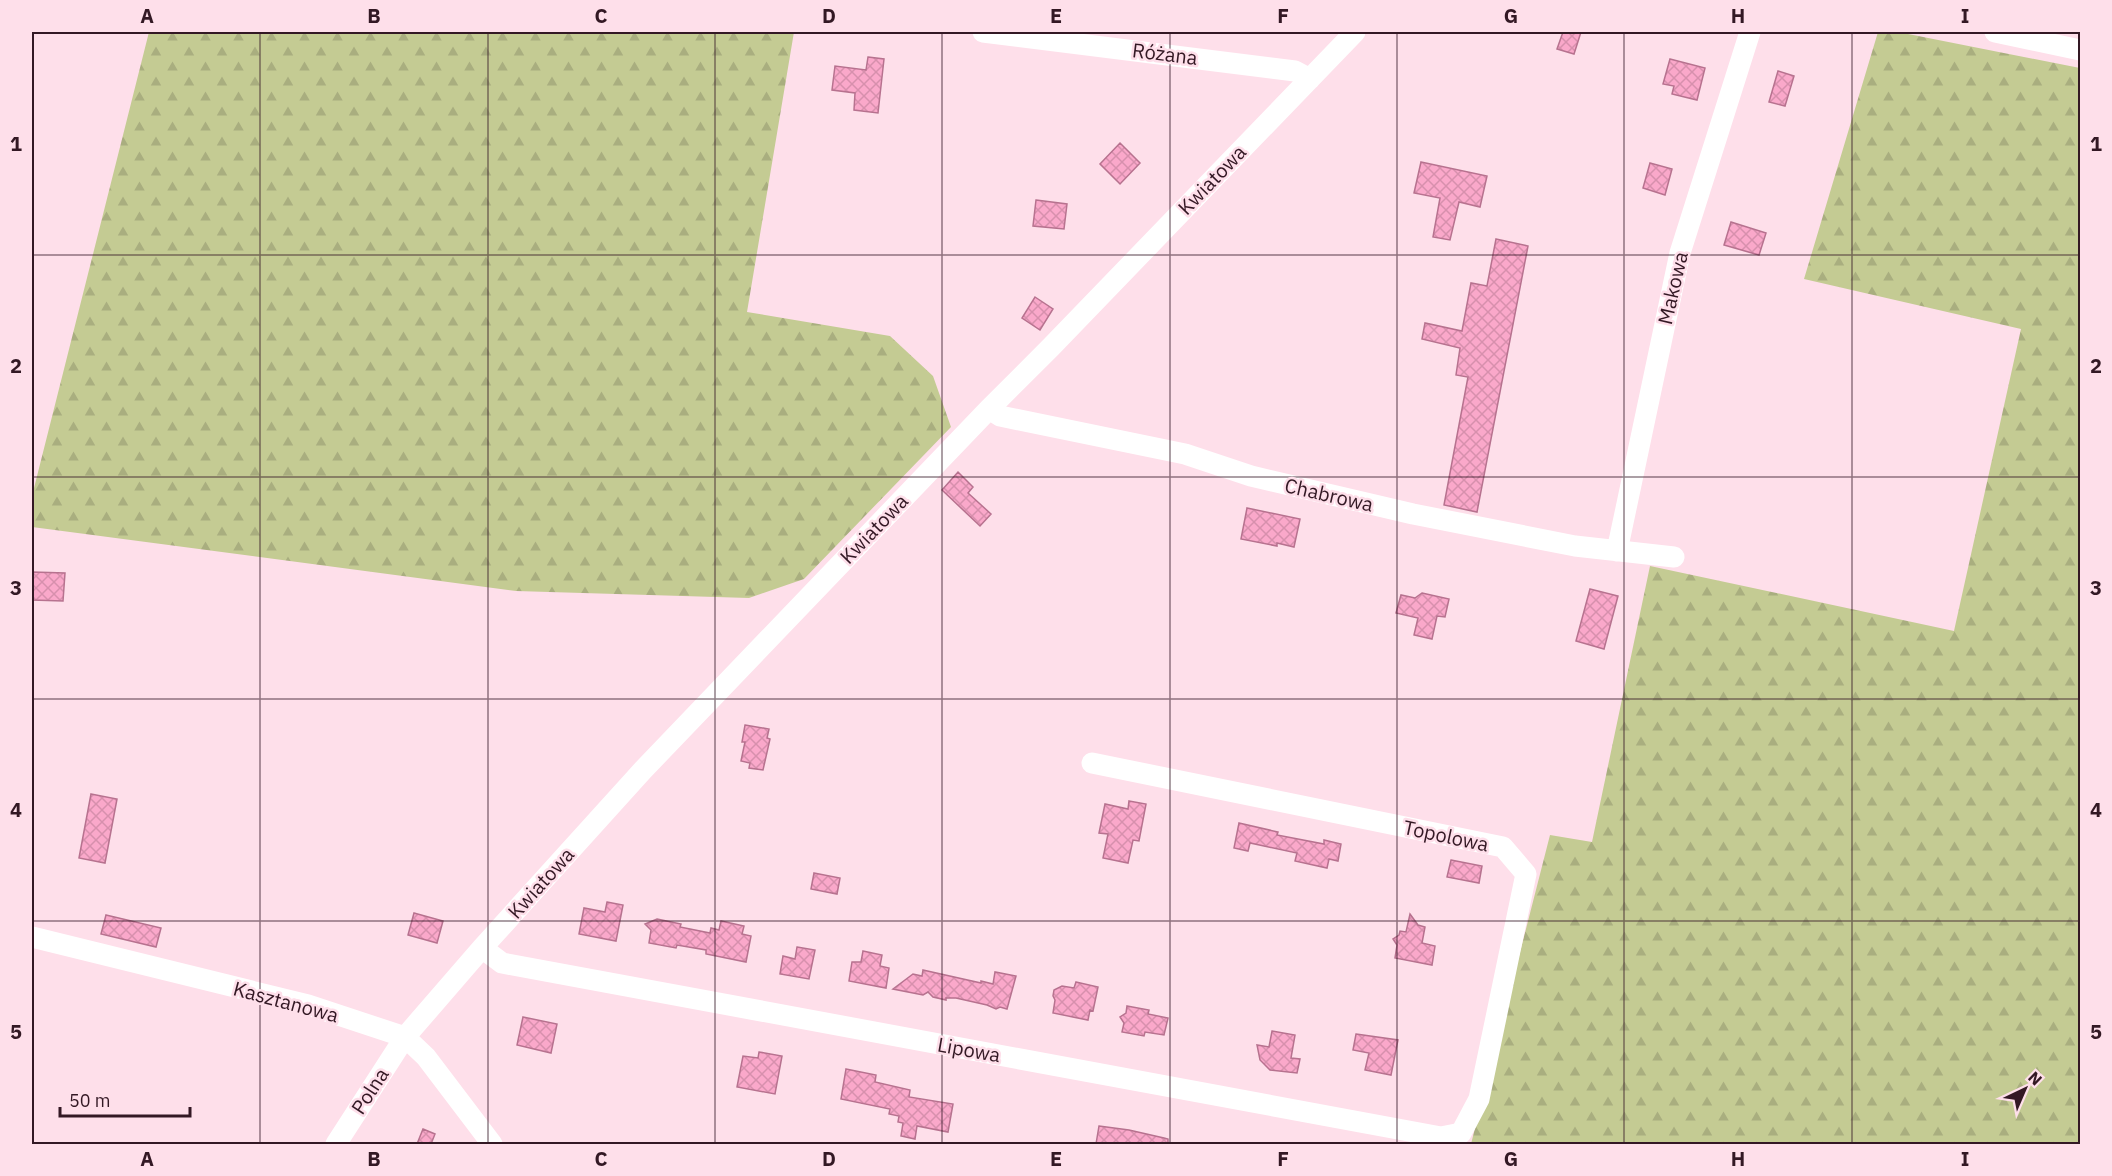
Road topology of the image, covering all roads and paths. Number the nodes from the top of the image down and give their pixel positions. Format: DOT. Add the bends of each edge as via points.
graph roads {
  1 [pos="983,32"];
  2 [pos="1355,32"];
  3 [pos="1750,32"];
  4 [pos="1995,32"];
  5 [pos="2080,51"];
  6 [pos="1310,78"];
  7 [pos="989,409"];
  8 [pos="1617,550"];
  9 [pos="1674,557"];
  10 [pos="1092,763"];
  11 [pos="32,937"];
  12 [pos="482,948"];
  13 [pos="405,1037"];
  14 [pos="1461,1133"];
  15 [pos="336,1144"];
  16 [pos="492,1144"];
  1 -- 6 [label="street, Różana" via="1295,71"];
  2 -- 6 [label="street, Kwiatowa"];
  3 -- 8 [label="street, Makowa" via="1680,253"];
  4 -- 5 [label="street"];
  6 -- 7 [label="street, Kwiatowa"];
  7 -- 8 [label="street, Chabrowa" via="1000,416 1185,454 1251,476 1413,514 1575,546"];
  7 -- 12 [label="street, Kwiatowa" via="643,770"];
  8 -- 9 [label="street, Chabrowa"];
  10 -- 14 [label="street, Topolowa" via="1503,847 1526,874 1479,1100"];
  11 -- 13 [label="street, Kasztanowa" via="308,1005"];
  12 -- 13 [label="street, Kwiatowa"];
  12 -- 14 [label="street, Lipowa" via="502,963 1441,1137"];
  13 -- 15 [label="street, Polna"];
  13 -- 16 [label="street, Kasztanowa" via="426,1057"];
}
